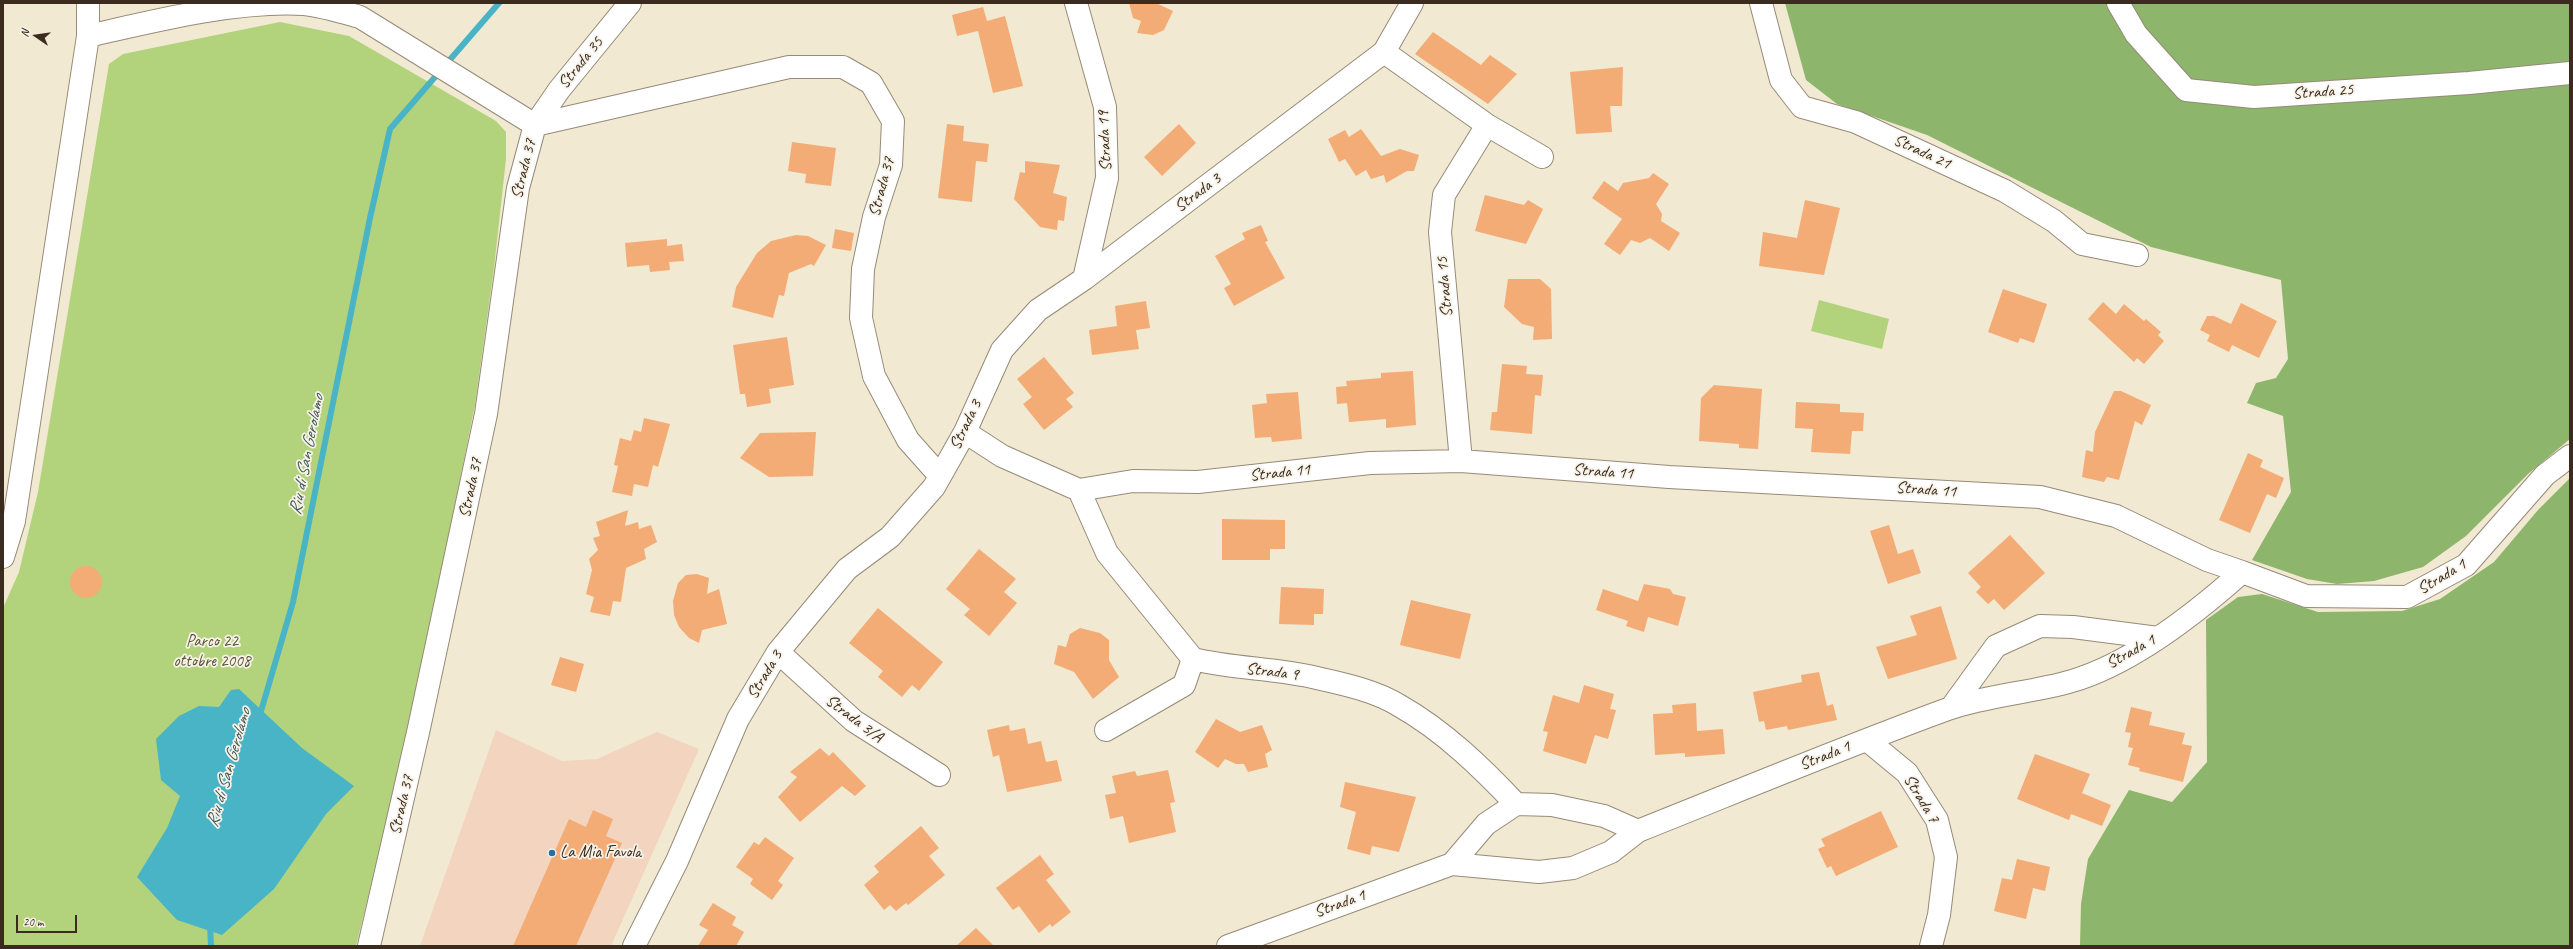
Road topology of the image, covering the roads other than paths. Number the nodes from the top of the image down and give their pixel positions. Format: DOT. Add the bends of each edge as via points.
graph roads {
  1 [pos="88,3"];
  2 [pos="630,3"];
  3 [pos="1076,3"];
  4 [pos="1412,3"];
  5 [pos="1761,3"];
  6 [pos="2118,3"];
  7 [pos="88,36"];
  8 [pos="1384,52"];
  9 [pos="2570,74"];
  10 [pos="535,125"];
  11 [pos="1487,125"];
  12 [pos="1542,157"];
  13 [pos="2137,255"];
  14 [pos="1084,279"];
  15 [pos="965,432"];
  16 [pos="2570,456"];
  17 [pos="1461,461"];
  18 [pos="940,476"];
  19 [pos="1079,490"];
  20 [pos="3,557"];
  21 [pos="2242,572"];
  22 [pos="2158,638"];
  23 [pos="778,652"];
  24 [pos="1193,659"];
  25 [pos="1951,708"];
  26 [pos="1106,730"];
  27 [pos="1867,740"];
  28 [pos="939,775"];
  29 [pos="1516,804"];
  30 [pos="1638,831"];
  31 [pos="1452,864"];
  32 [pos="1259,941"];
  33 [pos="369,946"];
  34 [pos="634,946"];
  35 [pos="1228,946"];
  36 [pos="1931,946"];
  1 -- 7 [label="street"];
  2 -- 10 [label="street, Strada 35" via="559,90"];
  3 -- 14 [label="street, Strada 19" via="1104,108 1107,178"];
  4 -- 8 [label="street, Strada 3"];
  5 -- 13 [label="street, Strada 21" via="1782,80 1802,106 1856,122 2005,190 2054,221 2082,244"];
  6 -- 9 [label="street, Strada 25" via="2136,34 2186,90 2254,97"];
  7 -- 10 [label="street" via="221,10 275,4 305,4 330,8 360,17"];
  7 -- 20 [label="street" via="14,521"];
  8 -- 11 [label="street"];
  8 -- 14 [label="street, Strada 3"];
  10 -- 18 [label="street, Strada 37" via="789,67 843,67 871,83 893,121 891,165 874,216 863,269 862,318 874,376 908,440"];
  10 -- 33 [label="street, Strada 37" via="518,188 486,414 420,728"];
  11 -- 12 [label="street"];
  11 -- 17 [label="street, Strada 15" via="1444,195 1440,232"];
  14 -- 15 [label="street, Strada 3" via="1038,310 1002,350"];
  15 -- 18 [label="street, Strada 3"];
  15 -- 19 [label="street" via="1002,456"];
  16 -- 21 [label="street, Strada 1" via="2545,475 2466,565 2407,597 2306,596"];
  17 -- 19 [label="street, Strada 11" via="1370,463 1198,482 1134,481"];
  17 -- 21 [label="street, Strada 11" via="1669,477 2040,497 2116,516 2207,560"];
  18 -- 23 [label="street, Strada 3" via="890,537 848,569"];
  19 -- 24 [label="street" via="1107,553"];
  21 -- 22 [label="street, Strada 1" via="2220,592"];
  22 -- 25 [label="street, Strada 1" via="2111,665 2072,681"];
  22 -- 25 [label="street" via="2073,627 2040,626 1996,646"];
  23 -- 28 [label="street, Strada 3/A" via="854,721"];
  23 -- 34 [label="street, Strada 3" via="738,719 677,861"];
  24 -- 26 [label="street" via="1184,685"];
  24 -- 29 [label="street, Strada 9" via="1212,664 1316,677 1364,691 1399,705 1439,732"];
  25 -- 27 [label="street, Strada 1"];
  27 -- 30 [label="street, Strada 1"];
  27 -- 36 [label="street, Strada 7" via="1907,773 1937,820 1946,857 1939,915"];
  29 -- 30 [label="street" via="1552,805 1604,816"];
  29 -- 31 [label="street, Strada 1" via="1486,824"];
  30 -- 31 [label="street, Strada 1" via="1611,852 1573,868 1539,872"];
  31 -- 32 [label="street, Strada 1"];
  32 -- 35 [label="street, Strada 1"];
}
